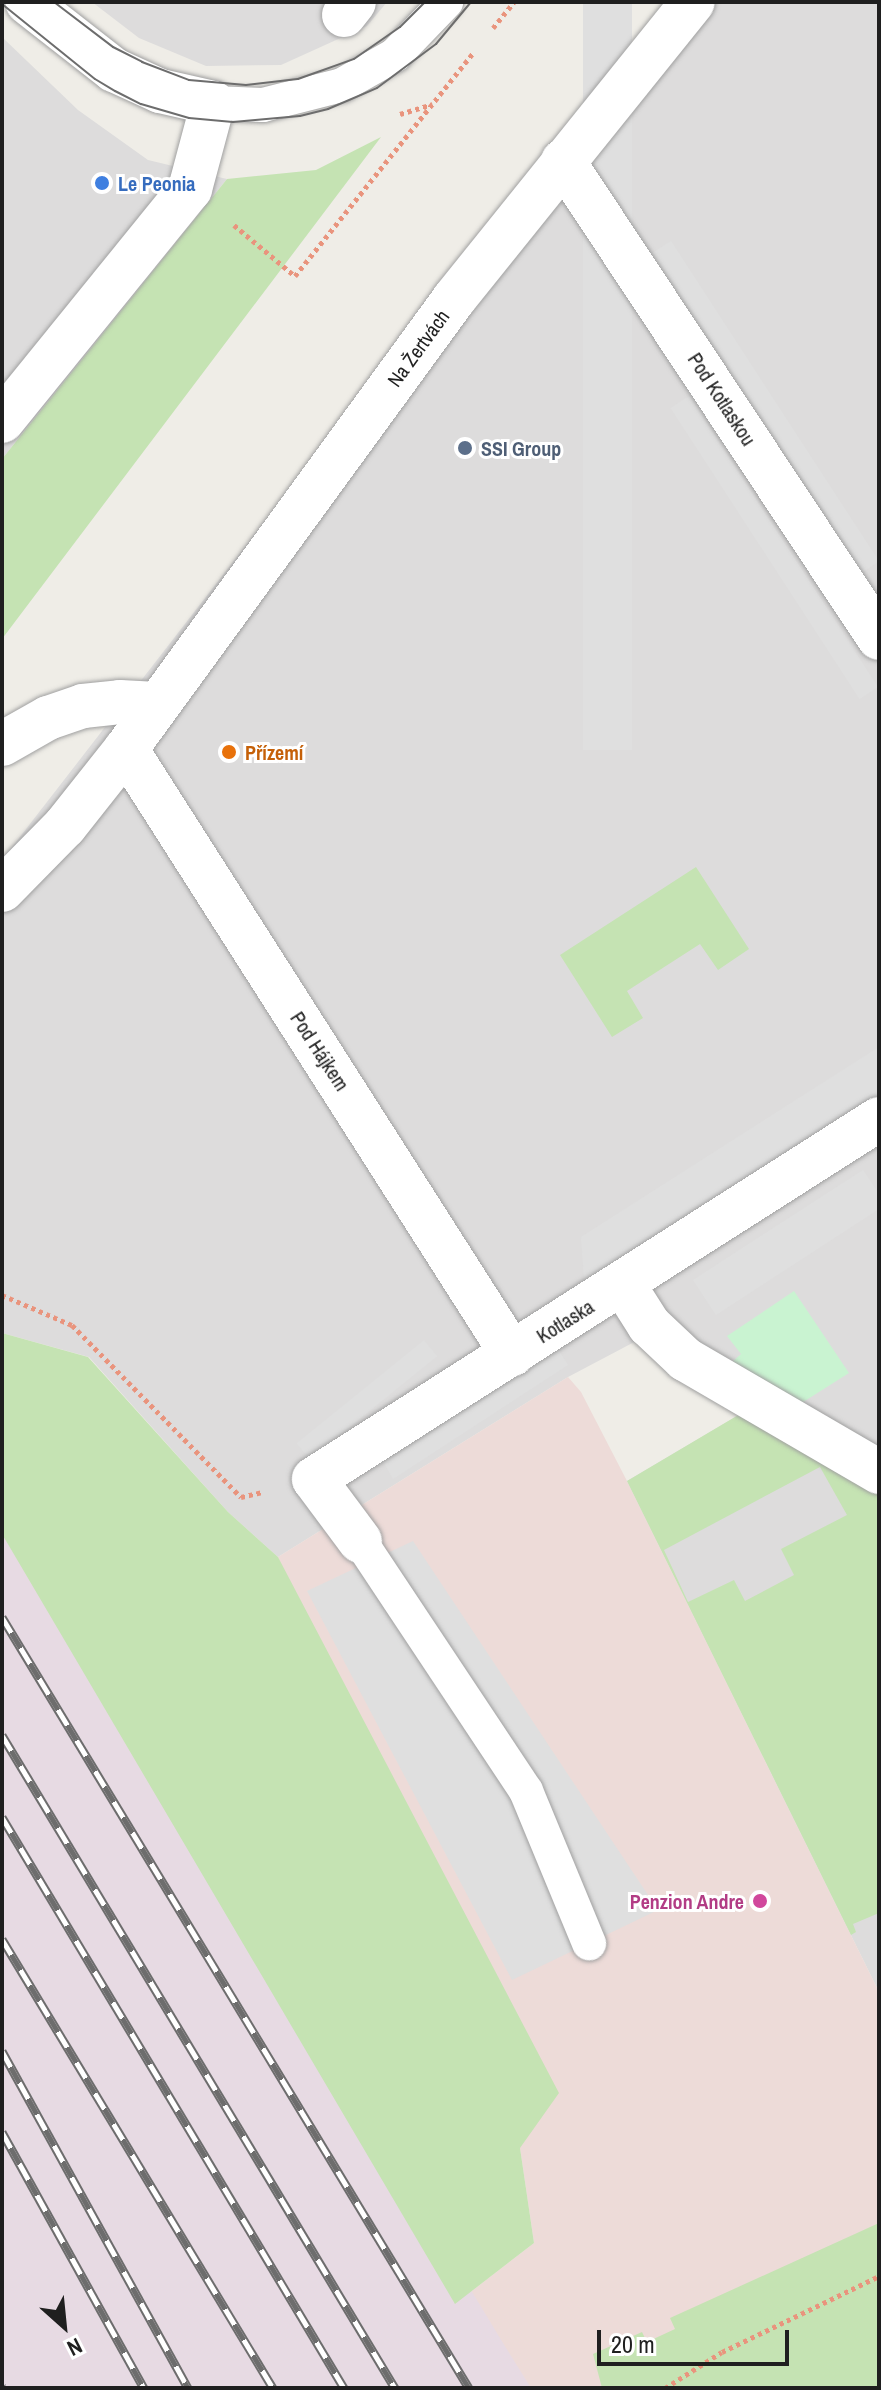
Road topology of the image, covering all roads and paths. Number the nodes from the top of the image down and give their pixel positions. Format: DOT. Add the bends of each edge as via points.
graph roads {
  1 [pos="27,2"];
  2 [pos="446,2"];
  3 [pos="514,2"];
  4 [pos="693,2"];
  5 [pos="487,36"];
  6 [pos="478,47"];
  7 [pos="213,103"];
  8 [pos="563,161"];
  9 [pos="190,189"];
  10 [pos="2,421"];
  11 [pos="879,638"];
  12 [pos="157,704"];
  13 [pos="2,744"];
  14 [pos="126,749"];
  15 [pos="2,890"];
  16 [pos="879,1119"];
  17 [pos="623,1284"];
  18 [pos="2,1295"];
  19 [pos="512,1354"];
  20 [pos="879,1472"];
  21 [pos="314,1479"];
  22 [pos="360,1541"];
  23 [pos="589,1943"];
  24 [pos="879,2276"];
  25 [pos="665,2388"];
  1 -- 7 [label="street" via="114,70 160,91"];
  2 -- 7 [label="lane" via="395,55 342,85 263,105"];
  3 -- 5 [label="path"];
  4 -- 8 [label="street, Na Žertvách"];
  6 -- 9 [label="path" via="295,276"];
  7 -- 9 [label="street"];
  8 -- 11 [label="street, Pod Kotlaskou"];
  8 -- 12 [label="street, Na Žertvách" via="454,299"];
  9 -- 10 [label="street"];
  12 -- 13 [label="street" via="83,706 48,718"];
  12 -- 14 [label="street, Na Žertvách"];
  14 -- 15 [label="street, Na Žertvách" via="65,826"];
  14 -- 19 [label="street, Pod Hájkem"];
  16 -- 17 [label="street, Kotlaska"];
  17 -- 19 [label="street, Kotlaska"];
  17 -- 20 [label="street" via="649,1325 685,1359"];
  18 -- 21 [label="path" via="72,1325 241,1497"];
  19 -- 21 [label="street, Kotlaska"];
  21 -- 22 [label="street"];
  22 -- 23 [label="lane" via="526,1791"];
  24 -- 25 [label="path" via="722,2352"];
}
